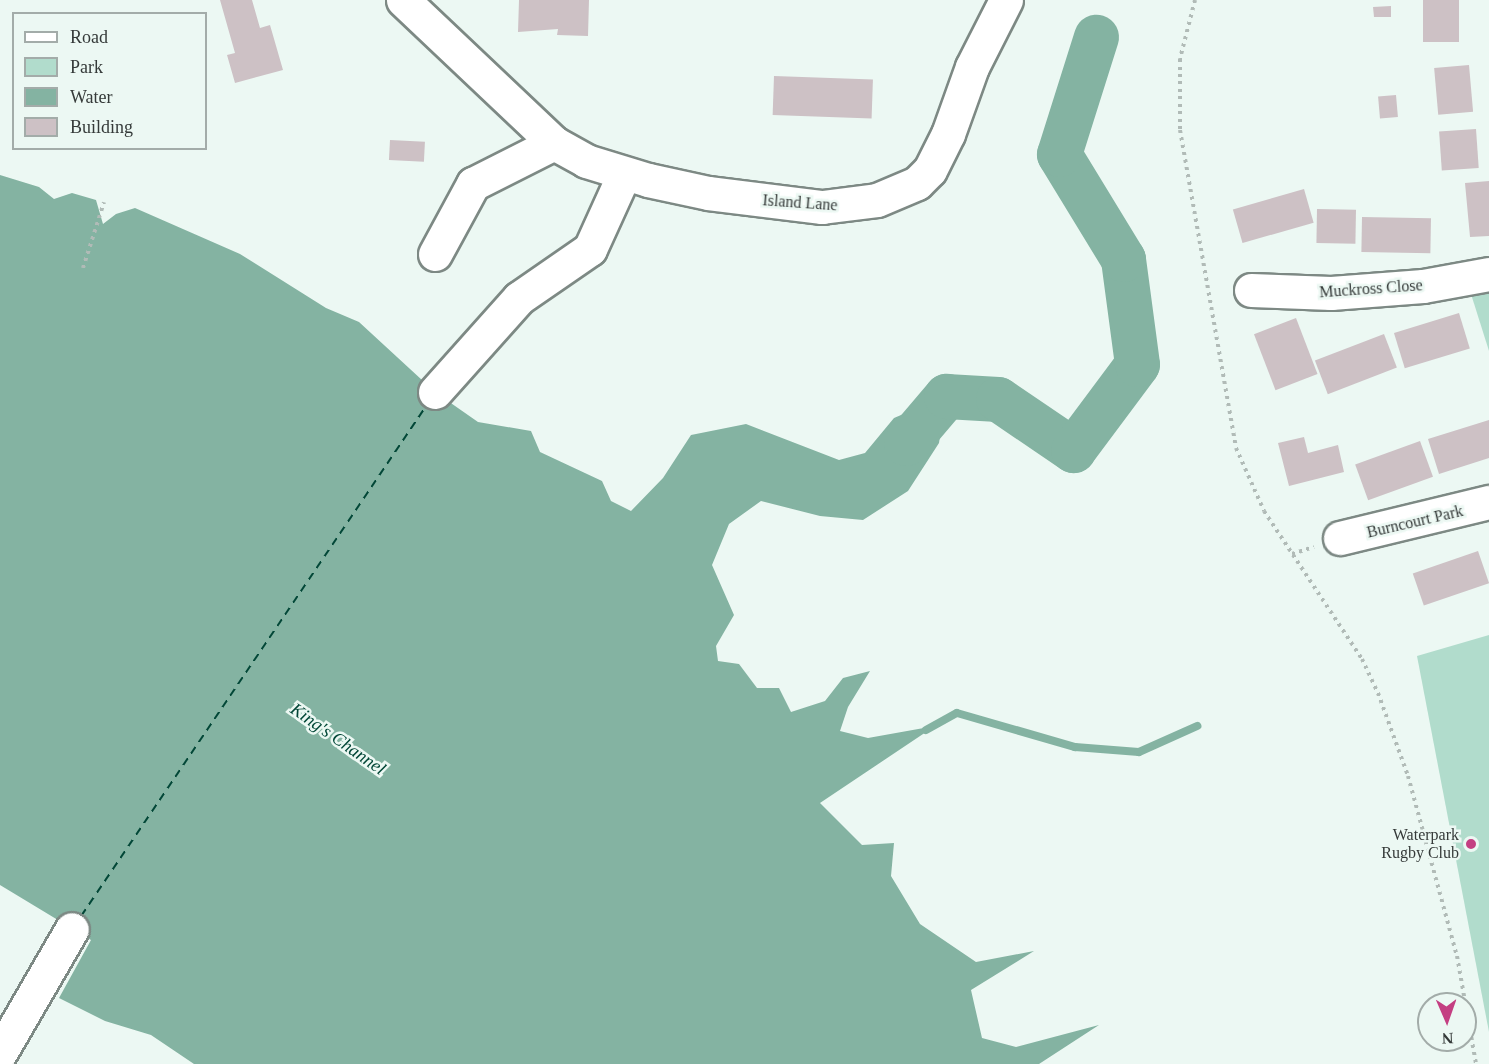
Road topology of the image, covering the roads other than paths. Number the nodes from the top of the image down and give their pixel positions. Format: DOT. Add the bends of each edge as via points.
graph roads {
  1 [pos="403,0"];
  2 [pos="1006,0"];
  3 [pos="554,143"];
  4 [pos="624,174"];
  5 [pos="435,254"];
  6 [pos="1489,274"];
  7 [pos="1251,290"];
  8 [pos="435,392"];
  9 [pos="1489,502"];
  10 [pos="1340,538"];
  11 [pos="72,929"];
  12 [pos="0,1053"];
  1 -- 3 [label="street, Island Lane"];
  2 -- 4 [label="street, Island Lane" via="972,67 940,154 930,170 900,192 851,206 813,207 708,193"];
  3 -- 4 [label="street, Island Lane"];
  3 -- 5 [label="street" via="473,184"];
  4 -- 8 [label="street" via="590,249 519,298"];
  6 -- 7 [label="street, Muckross Close" via="1423,286 1331,293"];
  9 -- 10 [label="street, Burncourt Park"];
  11 -- 12 [label="street"];
}
